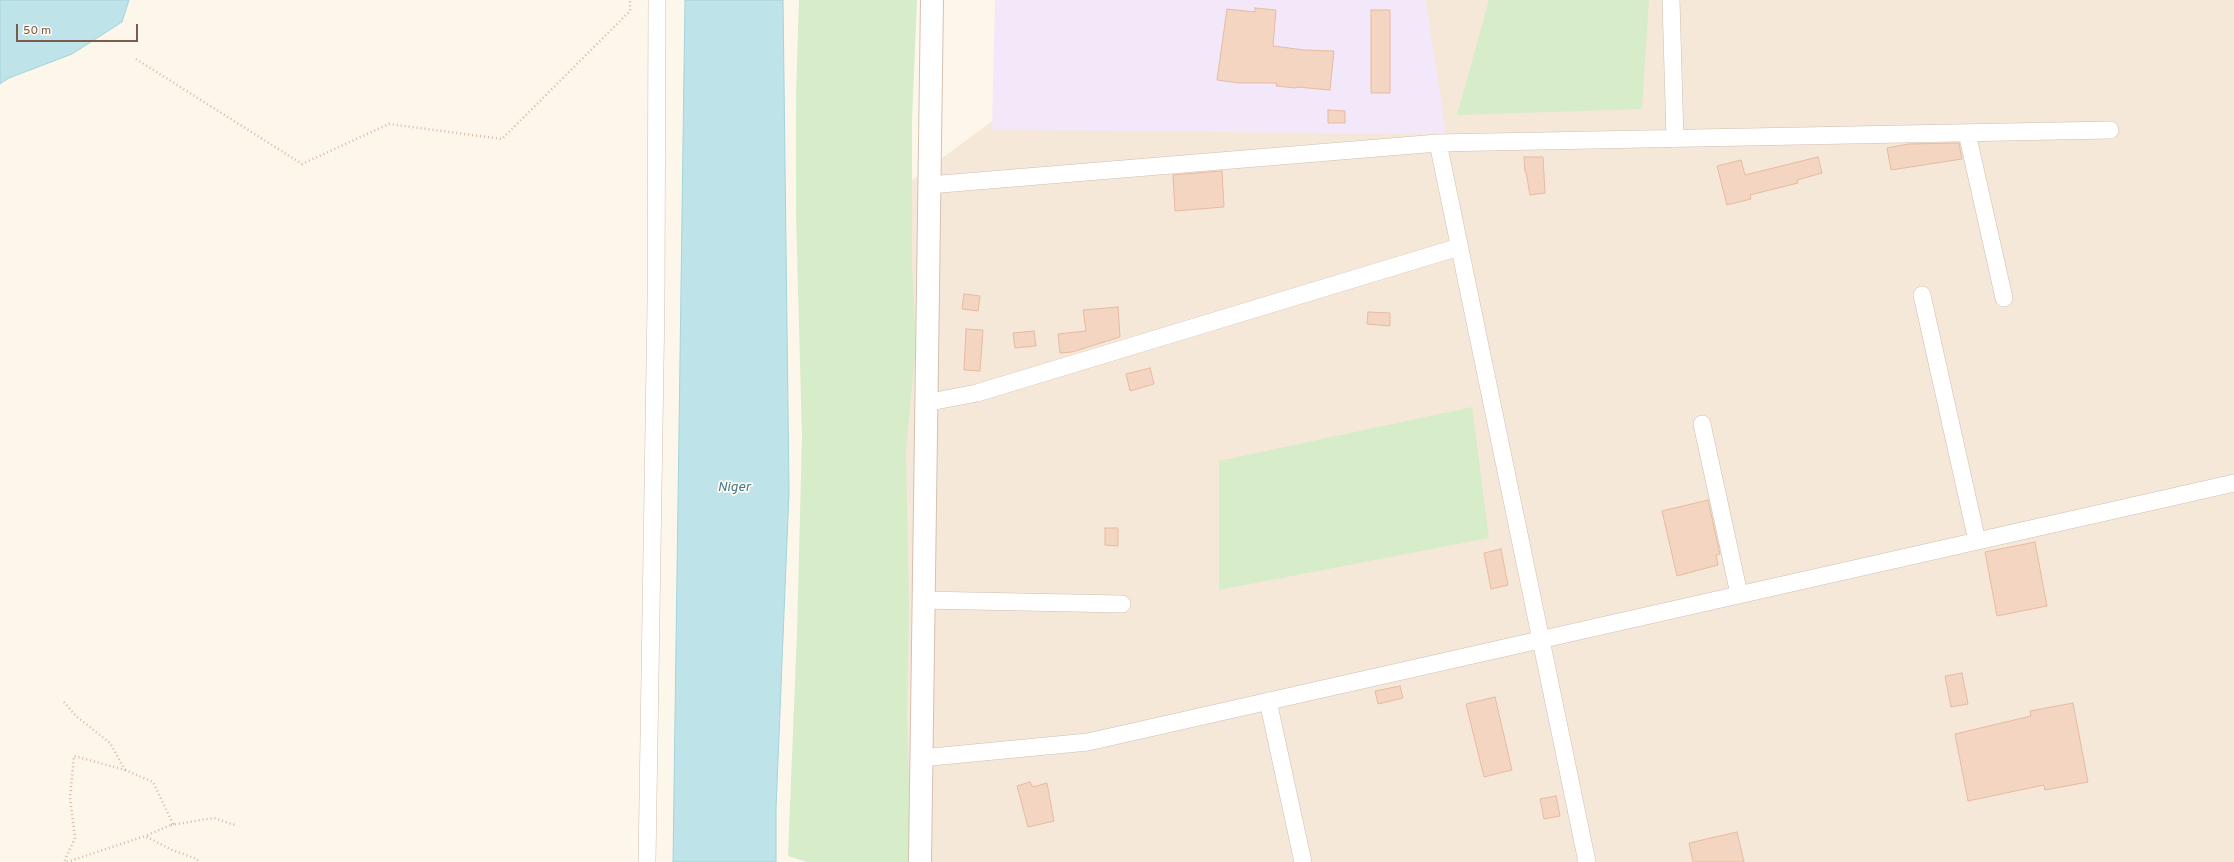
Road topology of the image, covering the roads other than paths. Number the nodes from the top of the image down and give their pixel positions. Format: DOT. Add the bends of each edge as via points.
graph roads {
  1 [pos="657,0"];
  2 [pos="932,0"];
  3 [pos="1671,0"];
  4 [pos="2110,130"];
  5 [pos="1967,133"];
  6 [pos="1675,139"];
  7 [pos="1438,143"];
  8 [pos="929,186"];
  9 [pos="1459,247"];
  10 [pos="1922,295"];
  11 [pos="2004,298"];
  12 [pos="925,403"];
  13 [pos="1702,424"];
  14 [pos="2234,483"];
  15 [pos="1978,541"];
  16 [pos="1739,594"];
  17 [pos="922,600"];
  18 [pos="1122,604"];
  19 [pos="1541,640"];
  20 [pos="1268,701"];
  21 [pos="921,758"];
  22 [pos="647,862"];
  23 [pos="920,862"];
  24 [pos="1303,862"];
  25 [pos="1586,862"];
  1 -- 22 [label="street" via="656,303"];
  2 -- 8 [label="main road"];
  3 -- 6 [label="street"];
  4 -- 5 [label="street"];
  5 -- 6 [label="street"];
  5 -- 11 [label="street"];
  6 -- 7 [label="street"];
  7 -- 8 [label="street"];
  7 -- 9 [label="street"];
  8 -- 12 [label="main road"];
  9 -- 12 [label="street" via="977,393"];
  9 -- 19 [label="street"];
  10 -- 15 [label="street"];
  12 -- 17 [label="main road"];
  13 -- 16 [label="street"];
  14 -- 15 [label="street"];
  15 -- 16 [label="street"];
  16 -- 19 [label="street"];
  17 -- 18 [label="street"];
  17 -- 21 [label="main road"];
  19 -- 20 [label="street"];
  19 -- 25 [label="street"];
  20 -- 21 [label="street" via="1088,742"];
  20 -- 24 [label="street"];
  21 -- 23 [label="main road"];
}
